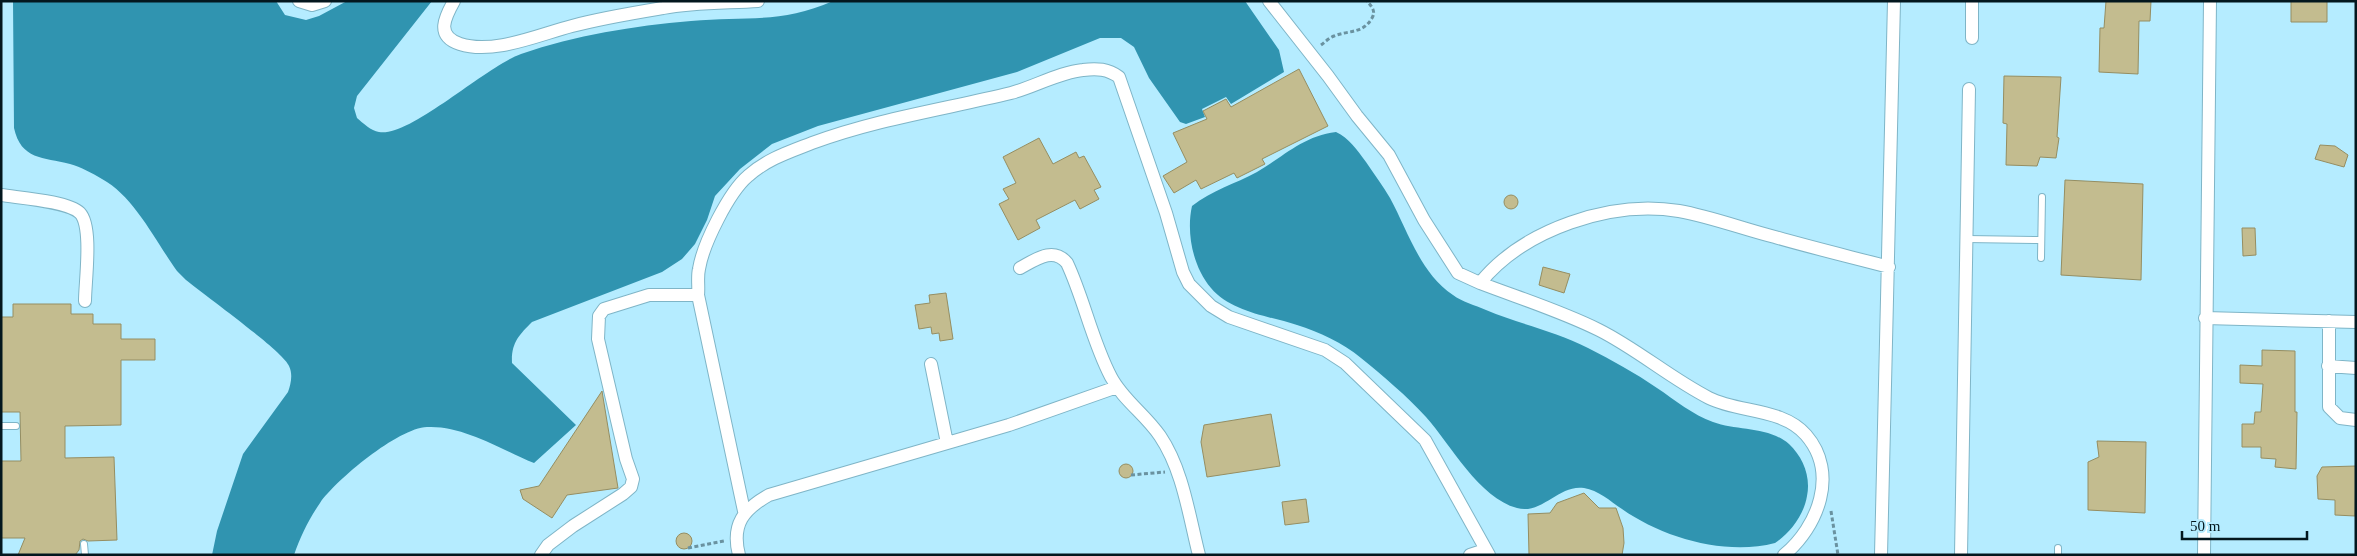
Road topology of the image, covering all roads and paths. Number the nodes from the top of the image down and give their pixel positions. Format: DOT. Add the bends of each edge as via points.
graph roads {
  1 [pos="299,1"];
  2 [pos="325,1"];
  3 [pos="454,1"];
  4 [pos="758,1"];
  5 [pos="1269,1"];
  6 [pos="1367,1"];
  7 [pos="1894,1"];
  8 [pos="1972,1"];
  9 [pos="2210,1"];
  10 [pos="1972,38"];
  11 [pos="1312,55"];
  12 [pos="1969,90"];
  13 [pos="1,194"];
  14 [pos="2042,197"];
  15 [pos="1967,239"];
  16 [pos="2041,240"];
  17 [pos="2041,258"];
  18 [pos="1890,267"];
  19 [pos="1020,268"];
  20 [pos="1480,283"];
  21 [pos="698,295"];
  22 [pos="85,301"];
  23 [pos="2205,318"];
  24 [pos="2329,321"];
  25 [pos="2356,322"];
  26 [pos="931,364"];
  27 [pos="2328,366"];
  28 [pos="2356,368"];
  29 [pos="1118,387"];
  30 [pos="2356,420"];
  31 [pos="1,426"];
  32 [pos="16,426"];
  33 [pos="947,443"];
  34 [pos="1176,470"];
  35 [pos="1131,475"];
  36 [pos="1821,497"];
  37 [pos="744,512"];
  38 [pos="737,539"];
  39 [pos="84,544"];
  40 [pos="688,548"];
  41 [pos="1487,552"];
  42 [pos="84,555"];
  43 [pos="541,555"];
  44 [pos="739,555"];
  45 [pos="1199,555"];
  46 [pos="1470,555"];
  47 [pos="1784,555"];
  48 [pos="1838,555"];
  49 [pos="1881,555"];
  50 [pos="1961,555"];
  51 [pos="2204,555"];
  1 -- 2 [label="street" via="312,5"];
  3 -- 4 [label="street" via="444,21 446,32 459,44 482,46 515,42 664,8"];
  5 -- 11 [label="street"];
  6 -- 11 [label="path" via="1374,16 1368,25 1361,30 1335,36"];
  7 -- 18 [label="street"];
  8 -- 10 [label="street"];
  9 -- 23 [label="street"];
  11 -- 20 [label="street" via="1389,155 1424,220 1458,272"];
  12 -- 15 [label="street"];
  13 -- 22 [label="street" via="63,206 80,213 87,232"];
  14 -- 16 [label="lane"];
  15 -- 16 [label="lane"];
  15 -- 50 [label="street"];
  16 -- 17 [label="lane"];
  18 -- 20 [label="street" via="1716,219 1678,211 1631,210 1595,214 1545,233 1493,267"];
  18 -- 49 [label="street"];
  19 -- 29 [label="street" via="1047,254 1059,255 1068,263 1106,366"];
  20 -- 36 [label="street" via="1600,330 1715,401 1790,423 1810,440 1818,457 1823,482"];
  21 -- 37 [label="street"];
  21 -- 41 [label="street" via="702,255 726,204 747,177 773,158 836,134 1014,92 1081,70 1103,69 1120,77 1189,284 1220,312 1325,350 1345,363 1425,440"];
  21 -- 43 [label="street" via="649,295 604,309 599,316 598,339 633,479 631,487 623,494 573,526 548,545"];
  23 -- 24 [label="street"];
  23 -- 51 [label="street"];
  24 -- 25 [label="street"];
  24 -- 27 [label="street"];
  26 -- 33 [label="street"];
  27 -- 28 [label="street"];
  27 -- 30 [label="street" via="2329,407 2340,418"];
  29 -- 33 [label="street"];
  29 -- 34 [label="street" via="1160,437"];
  31 -- 32 [label="lane"];
  33 -- 37 [label="street" via="769,495"];
  34 -- 35 [label="path"];
  34 -- 45 [label="street"];
  36 -- 47 [label="street" via="1814,520 1804,537"];
  36 -- 48 [label="path" via="1830,501"];
  37 -- 38 [label="street"];
  38 -- 40 [label="path"];
  38 -- 44 [label="street"];
  39 -- 42 [label="lane"];
  41 -- 46 [label="street"];
}
